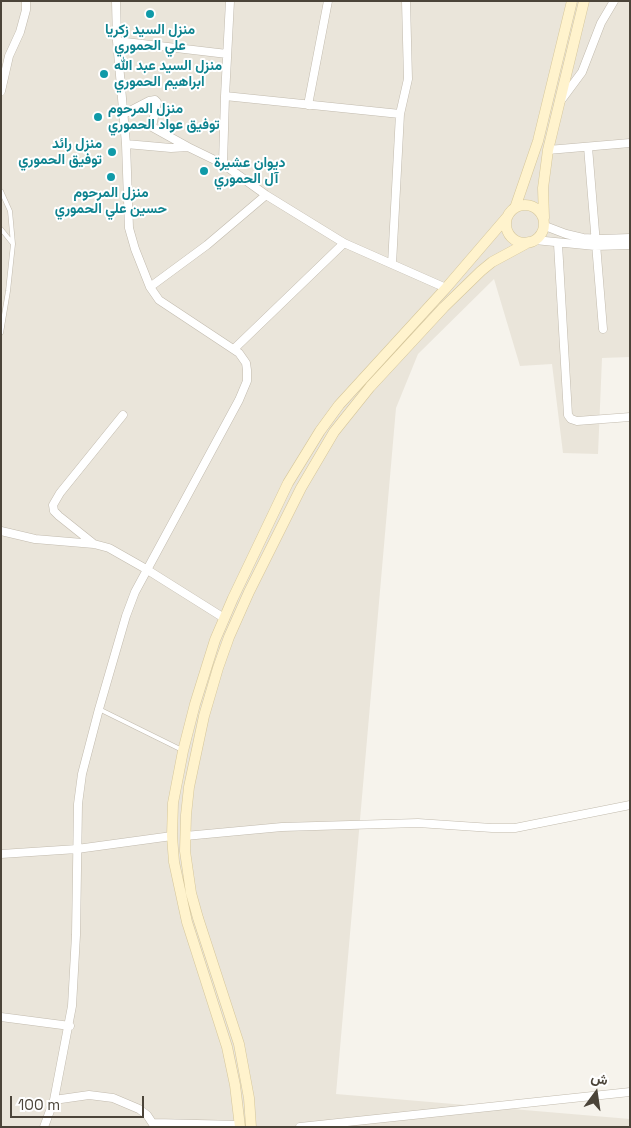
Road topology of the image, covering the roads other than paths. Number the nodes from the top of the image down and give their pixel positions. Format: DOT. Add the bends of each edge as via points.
graph roads {
  1 [pos="26,1"];
  2 [pos="116,1"];
  3 [pos="230,1"];
  4 [pos="328,1"];
  5 [pos="406,1"];
  6 [pos="572,1"];
  7 [pos="584,1"];
  8 [pos="614,1"];
  9 [pos="117,41"];
  10 [pos="227,54"];
  11 [pos="1,91"];
  12 [pos="225,96"];
  13 [pos="560,101"];
  14 [pos="308,105"];
  15 [pos="124,114"];
  16 [pos="400,114"];
  17 [pos="630,143"];
  18 [pos="126,144"];
  19 [pos="188,147"];
  20 [pos="588,147"];
  21 [pos="548,150"];
  22 [pos="223,164"];
  23 [pos="1,191"];
  24 [pos="266,195"];
  25 [pos="514,208"];
  26 [pos="508,217"];
  27 [pos="544,222"];
  28 [pos="1,229"];
  29 [pos="630,238"];
  30 [pos="532,241"];
  31 [pos="344,243"];
  32 [pos="595,243"];
  33 [pos="12,244"];
  34 [pos="558,244"];
  35 [pos="630,244"];
  36 [pos="392,264"];
  37 [pos="150,287"];
  38 [pos="446,288"];
  39 [pos="603,329"];
  40 [pos="1,333"];
  41 [pos="234,349"];
  42 [pos="123,415"];
  43 [pos="630,417"];
  44 [pos="1,532"];
  45 [pos="94,544"];
  46 [pos="146,569"];
  47 [pos="224,618"];
  48 [pos="99,709"];
  49 [pos="183,751"];
  50 [pos="630,805"];
  51 [pos="172,836"];
  52 [pos="184,836"];
  53 [pos="77,849"];
  54 [pos="1,854"];
  55 [pos="1,1017"];
  56 [pos="70,1026"];
  57 [pos="630,1092"];
  58 [pos="54,1100"];
  59 [pos="154,1125"];
  60 [pos="240,1126"];
  61 [pos="333,1126"];
  62 [pos="44,1127"];
  63 [pos="251,1127"];
  64 [pos="300,1127"];
  1 -- 11 [label="street" via="20,32 9,56"];
  2 -- 9 [label="street"];
  3 -- 10 [label="street"];
  4 -- 14 [label="street"];
  5 -- 16 [label="street" via="408,79"];
  6 -- 25 [label="main road" via="538,141"];
  7 -- 13 [label="main road"];
  8 -- 13 [label="street" via="601,23 582,72"];
  9 -- 10 [label="street"];
  9 -- 15 [label="street"];
  10 -- 12 [label="street"];
  12 -- 14 [label="street"];
  12 -- 22 [label="street"];
  13 -- 21 [label="main road"];
  14 -- 16 [label="street"];
  15 -- 18 [label="street"];
  15 -- 19 [label="street" via="155,100 158,102 152,127"];
  16 -- 36 [label="street"];
  17 -- 20 [label="street"];
  18 -- 19 [label="street"];
  18 -- 37 [label="street" via="129,228"];
  19 -- 22 [label="street"];
  20 -- 21 [label="street"];
  20 -- 32 [label="street"];
  21 -- 27 [label="main road" via="543,188"];
  22 -- 24 [label="street"];
  23 -- 33 [label="lane" via="10,212"];
  24 -- 31 [label="street"];
  24 -- 37 [label="street" via="207,245"];
  25 -- 26 [label="main road"];
  25 -- 27 [label="main road" via="534,207"];
  26 -- 30 [label="main road" via="509,234 518,241"];
  26 -- 38 [label="main road"];
  27 -- 30 [label="main road" via="543,232"];
  27 -- 32 [label="street" via="566,234"];
  28 -- 33 [label="lane"];
  29 -- 32 [label="street"];
  30 -- 34 [label="street"];
  30 -- 52 [label="main road" via="486,267 444,307 370,387 334,432 313,465 240,610 221,660 202,725 189,788"];
  31 -- 36 [label="street"];
  31 -- 41 [label="street"];
  32 -- 34 [label="street"];
  32 -- 35 [label="street"];
  32 -- 39 [label="street"];
  33 -- 40 [label="lane"];
  34 -- 43 [label="street" via="568,416 577,421"];
  36 -- 38 [label="street"];
  37 -- 41 [label="street" via="164,304"];
  38 -- 47 [label="main road" via="339,405 320,431 288,484"];
  41 -- 46 [label="street" via="246,363 244,389"];
  42 -- 45 [label="street" via="53,505 59,516"];
  44 -- 45 [label="street" via="35,539"];
  45 -- 46 [label="street" via="109,548"];
  46 -- 47 [label="street"];
  46 -- 48 [label="street" via="130,604"];
  47 -- 49 [label="main road"];
  48 -- 49 [label="lane"];
  48 -- 53 [label="street" via="80,784"];
  49 -- 51 [label="main road" via="173,804"];
  50 -- 52 [label="street" via="515,828 434,823 385,824 254,828"];
  51 -- 53 [label="street"];
  51 -- 60 [label="main road" via="176,881 227,1047"];
  52 -- 63 [label="main road" via="191,893 239,1044"];
  53 -- 54 [label="street"];
  53 -- 56 [label="street"];
  55 -- 56 [label="street"];
  56 -- 58 [label="street"];
  57 -- 61 [label="street"];
  58 -- 59 [label="street" via="89,1095 114,1098 139,1109"];
  58 -- 62 [label="street"];
  59 -- 60 [label="street"];
  61 -- 64 [label="street"];
}
